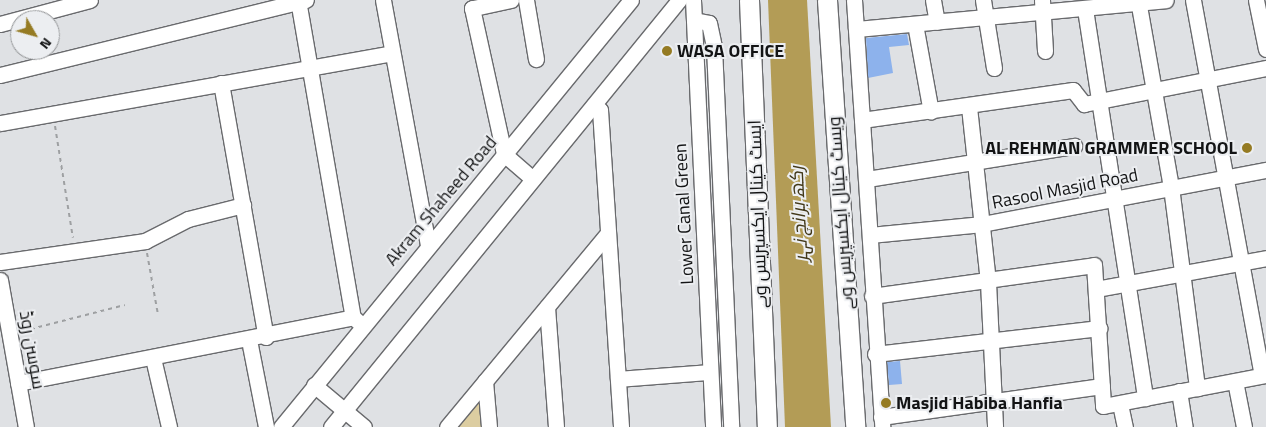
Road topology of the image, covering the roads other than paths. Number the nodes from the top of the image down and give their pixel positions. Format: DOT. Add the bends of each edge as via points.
graph roads {
  1 [pos="90,0"];
  2 [pos="384,0"];
  3 [pos="511,0"];
  4 [pos="526,0"];
  5 [pos="631,0"];
  6 [pos="679,0"];
  7 [pos="693,0"];
  8 [pos="747,0"];
  9 [pos="826,0"];
  10 [pos="854,0"];
  11 [pos="933,0"];
  12 [pos="983,0"];
  13 [pos="1166,0"];
  14 [pos="1193,0"];
  15 [pos="1256,0"];
  16 [pos="301,1"];
  17 [pos="1138,2"];
  18 [pos="1042,6"];
  19 [pos="1085,10"];
  20 [pos="986,17"];
  21 [pos="694,20"];
  22 [pos="937,22"];
  23 [pos="0,24"];
  24 [pos="915,24"];
  25 [pos="856,29"];
  26 [pos="1266,49"];
  27 [pos="1046,50"];
  28 [pos="392,53"];
  29 [pos="536,59"];
  30 [pos="308,68"];
  31 [pos="994,68"];
  32 [pos="1266,68"];
  33 [pos="0,75"];
  34 [pos="1209,78"];
  35 [pos="221,83"];
  36 [pos="1153,88"];
  37 [pos="1098,101"];
  38 [pos="594,104"];
  39 [pos="969,107"];
  40 [pos="930,112"];
  41 [pos="862,120"];
  42 [pos="0,123"];
  43 [pos="1074,146"];
  44 [pos="504,154"];
  45 [pos="976,160"];
  46 [pos="1266,170"];
  47 [pos="867,178"];
  48 [pos="1228,178"];
  49 [pos="532,179"];
  50 [pos="1171,187"];
  51 [pos="1112,200"];
  52 [pos="242,205"];
  53 [pos="982,224"];
  54 [pos="607,234"];
  55 [pos="870,235"];
  56 [pos="428,246"];
  57 [pos="1266,258"];
  58 [pos="0,262"];
  59 [pos="1241,263"];
  60 [pos="1183,274"];
  61 [pos="0,280"];
  62 [pos="988,282"];
  63 [pos="1125,284"];
  64 [pos="1096,289"];
  65 [pos="872,296"];
  66 [pos="547,307"];
  67 [pos="357,321"];
  68 [pos="1099,328"];
  69 [pos="266,337"];
  70 [pos="249,340"];
  71 [pos="990,341"];
  72 [pos="875,354"];
  73 [pos="153,358"];
  74 [pos="710,372"];
  75 [pos="1264,375"];
  76 [pos="618,379"];
  77 [pos="485,381"];
  78 [pos="1235,381"];
  79 [pos="18,383"];
  80 [pos="314,385"];
  81 [pos="1102,386"];
  82 [pos="1197,388"];
  83 [pos="1179,391"];
  84 [pos="1145,398"];
  85 [pos="993,399"];
  86 [pos="1120,404"];
  87 [pos="344,411"];
  88 [pos="881,422"];
  89 [pos="26,427"];
  90 [pos="169,427"];
  91 [pos="266,427"];
  92 [pos="281,427"];
  93 [pos="331,427"];
  94 [pos="364,427"];
  95 [pos="446,427"];
  96 [pos="489,427"];
  97 [pos="556,427"];
  98 [pos="622,427"];
  99 [pos="713,427"];
  100 [pos="731,427"];
  101 [pos="767,427"];
  102 [pos="855,427"];
  103 [pos="995,427"];
  104 [pos="1125,427"];
  105 [pos="1186,427"];
  106 [pos="1244,427"];
  1 -- 23 [label="street"];
  2 -- 28 [label="street"];
  3 -- 44 [label="street" via="472,8"];
  4 -- 29 [label="street"];
  5 -- 44 [label="street, Akram Shaheed Road"];
  6 -- 38 [label="street"];
  7 -- 21 [label="street, Lower Canal Green"];
  8 -- 101 [label="main road, ایسٹ کینال ایکسپریس وے"];
  9 -- 102 [label="main road, ویسٹ کینال ایکسپریس وے"];
  10 -- 25 [label="street"];
  11 -- 22 [label="street"];
  12 -- 20 [label="street"];
  13 -- 17 [label="street"];
  14 -- 34 [label="street"];
  15 -- 26 [label="street"];
  16 -- 30 [label="street"];
  16 -- 33 [label="street"];
  17 -- 19 [label="street"];
  17 -- 36 [label="street"];
  18 -- 19 [label="street"];
  18 -- 20 [label="street"];
  18 -- 27 [label="street"];
  19 -- 37 [label="street"];
  20 -- 22 [label="street"];
  20 -- 31 [label="street"];
  21 -- 74 [label="street, Lower Canal Green"];
  21 -- 100 [label="street" via="709,23 714,47"];
  22 -- 24 [label="street"];
  24 -- 25 [label="street"];
  24 -- 40 [label="street"];
  25 -- 41 [label="street"];
  28 -- 30 [label="street"];
  28 -- 56 [label="street"];
  30 -- 35 [label="street"];
  30 -- 67 [label="street"];
  32 -- 34 [label="street"];
  34 -- 36 [label="street"];
  34 -- 48 [label="street"];
  35 -- 42 [label="street"];
  35 -- 52 [label="street"];
  36 -- 37 [label="street"];
  36 -- 50 [label="street"];
  37 -- 39 [label="street" via="1084,104 1073,90"];
  37 -- 51 [label="street"];
  38 -- 49 [label="street"];
  38 -- 54 [label="street" via="600,110"];
  39 -- 40 [label="street"];
  39 -- 45 [label="street"];
  40 -- 41 [label="street"];
  41 -- 47 [label="street"];
  43 -- 45 [label="street"];
  44 -- 49 [label="street"];
  44 -- 56 [label="street, Akram Shaheed Road"];
  45 -- 47 [label="street"];
  45 -- 53 [label="street"];
  46 -- 48 [label="street, Rasool Masjid Road"];
  47 -- 55 [label="street"];
  48 -- 50 [label="street, Rasool Masjid Road"];
  48 -- 59 [label="street"];
  49 -- 87 [label="street"];
  50 -- 51 [label="street, Rasool Masjid Road"];
  50 -- 60 [label="street"];
  51 -- 53 [label="street, Rasool Masjid Road"];
  51 -- 63 [label="street"];
  52 -- 58 [label="street" via="188,219 145,241"];
  52 -- 69 [label="street"];
  53 -- 55 [label="street, Rasool Masjid Road"];
  53 -- 62 [label="street"];
  54 -- 66 [label="street"];
  54 -- 76 [label="street"];
  55 -- 65 [label="street"];
  56 -- 67 [label="street, Akram Shaheed Road"];
  57 -- 59 [label="street"];
  59 -- 60 [label="street"];
  59 -- 75 [label="street"];
  60 -- 63 [label="street"];
  60 -- 82 [label="street"];
  61 -- 79 [label="street, سوسن روڈ"];
  62 -- 64 [label="street" via="1094,266"];
  62 -- 65 [label="street"];
  62 -- 71 [label="street"];
  63 -- 64 [label="street"];
  63 -- 84 [label="street"];
  64 -- 68 [label="street"];
  65 -- 72 [label="street"];
  66 -- 77 [label="street"];
  66 -- 97 [label="street"];
  67 -- 69 [label="street"];
  67 -- 80 [label="street, Akram Shaheed Road"];
  68 -- 71 [label="street"];
  68 -- 81 [label="street"];
  69 -- 70 [label="street"];
  70 -- 73 [label="street"];
  70 -- 91 [label="street"];
  71 -- 72 [label="street"];
  71 -- 85 [label="street"];
  72 -- 88 [label="street"];
  73 -- 79 [label="street"];
  73 -- 90 [label="street"];
  74 -- 76 [label="street"];
  74 -- 99 [label="street, Lower Canal Green"];
  75 -- 78 [label="street"];
  76 -- 98 [label="street"];
  77 -- 95 [label="street"];
  77 -- 96 [label="street"];
  78 -- 82 [label="street"];
  78 -- 106 [label="street"];
  79 -- 89 [label="street, سوسن روڈ"];
  80 -- 87 [label="street"];
  80 -- 92 [label="street, Akram Shaheed Road"];
  81 -- 85 [label="street"];
  81 -- 86 [label="street" via="1103,406"];
  82 -- 83 [label="street"];
  83 -- 84 [label="street"];
  83 -- 105 [label="street"];
  84 -- 86 [label="street"];
  85 -- 88 [label="street"];
  85 -- 103 [label="street"];
  86 -- 104 [label="street"];
  87 -- 93 [label="street"];
  87 -- 94 [label="street"];
}
